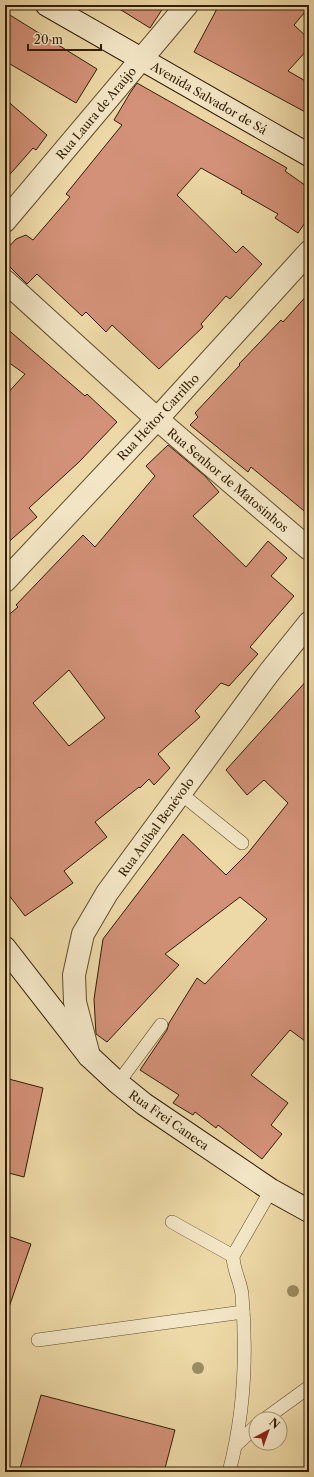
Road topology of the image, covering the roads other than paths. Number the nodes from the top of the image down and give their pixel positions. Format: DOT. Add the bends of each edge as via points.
graph roads {
  1 [pos="47,5"];
  2 [pos="187,5"];
  3 [pos="141,60"];
  4 [pos="309,155"];
  5 [pos="5,221"];
  6 [pos="309,252"];
  7 [pos="5,281"];
  8 [pos="157,419"];
  9 [pos="309,549"];
  10 [pos="5,581"];
  11 [pos="309,624"];
  12 [pos="180,793"];
  13 [pos="242,843"];
  14 [pos="5,948"];
  15 [pos="160,1025"];
  16 [pos="89,1056"];
  17 [pos="118,1083"];
  18 [pos="271,1190"];
  19 [pos="307,1207"];
  20 [pos="172,1222"];
  21 [pos="233,1256"];
  22 [pos="243,1312"];
  23 [pos="38,1340"];
  24 [pos="309,1387"];
  25 [pos="276,1411"];
  26 [pos="248,1434"];
  27 [pos="236,1445"];
  28 [pos="229,1472"];
  1 -- 3 [label="street, Avenida Salvador de Sá"];
  2 -- 3 [label="street, Rua Laura de Araújo"];
  3 -- 4 [label="street, Avenida Salvador de Sá"];
  3 -- 5 [label="street, Rua Laura de Araújo"];
  6 -- 8 [label="street, Rua Heitor Carrilho"];
  7 -- 8 [label="street, Rua Senhor de Matosinhos"];
  8 -- 9 [label="street, Rua Senhor de Matosinhos"];
  8 -- 10 [label="street, Rua Heitor Carrilho"];
  11 -- 12 [label="street, Rua Aníbal Benévolo" via="268,674"];
  12 -- 13 [label="lane"];
  12 -- 16 [label="street, Rua Aníbal Benévolo" via="107,893 83,934 74,975 75,1002"];
  14 -- 16 [label="street, Rua Frei Caneca"];
  15 -- 17 [label="lane"];
  16 -- 17 [label="street, Rua Frei Caneca"];
  17 -- 18 [label="street, Rua Frei Caneca" via="144,1104"];
  18 -- 19 [label="street, Rua Frei Caneca"];
  18 -- 21 [label="lane"];
  20 -- 21 [label="lane"];
  21 -- 22 [label="lane" via="242,1292"];
  22 -- 23 [label="lane"];
  22 -- 27 [label="lane" via="243,1378"];
  24 -- 25 [label="lane"];
  26 -- 27 [label="lane"];
  27 -- 28 [label="lane"];
}
